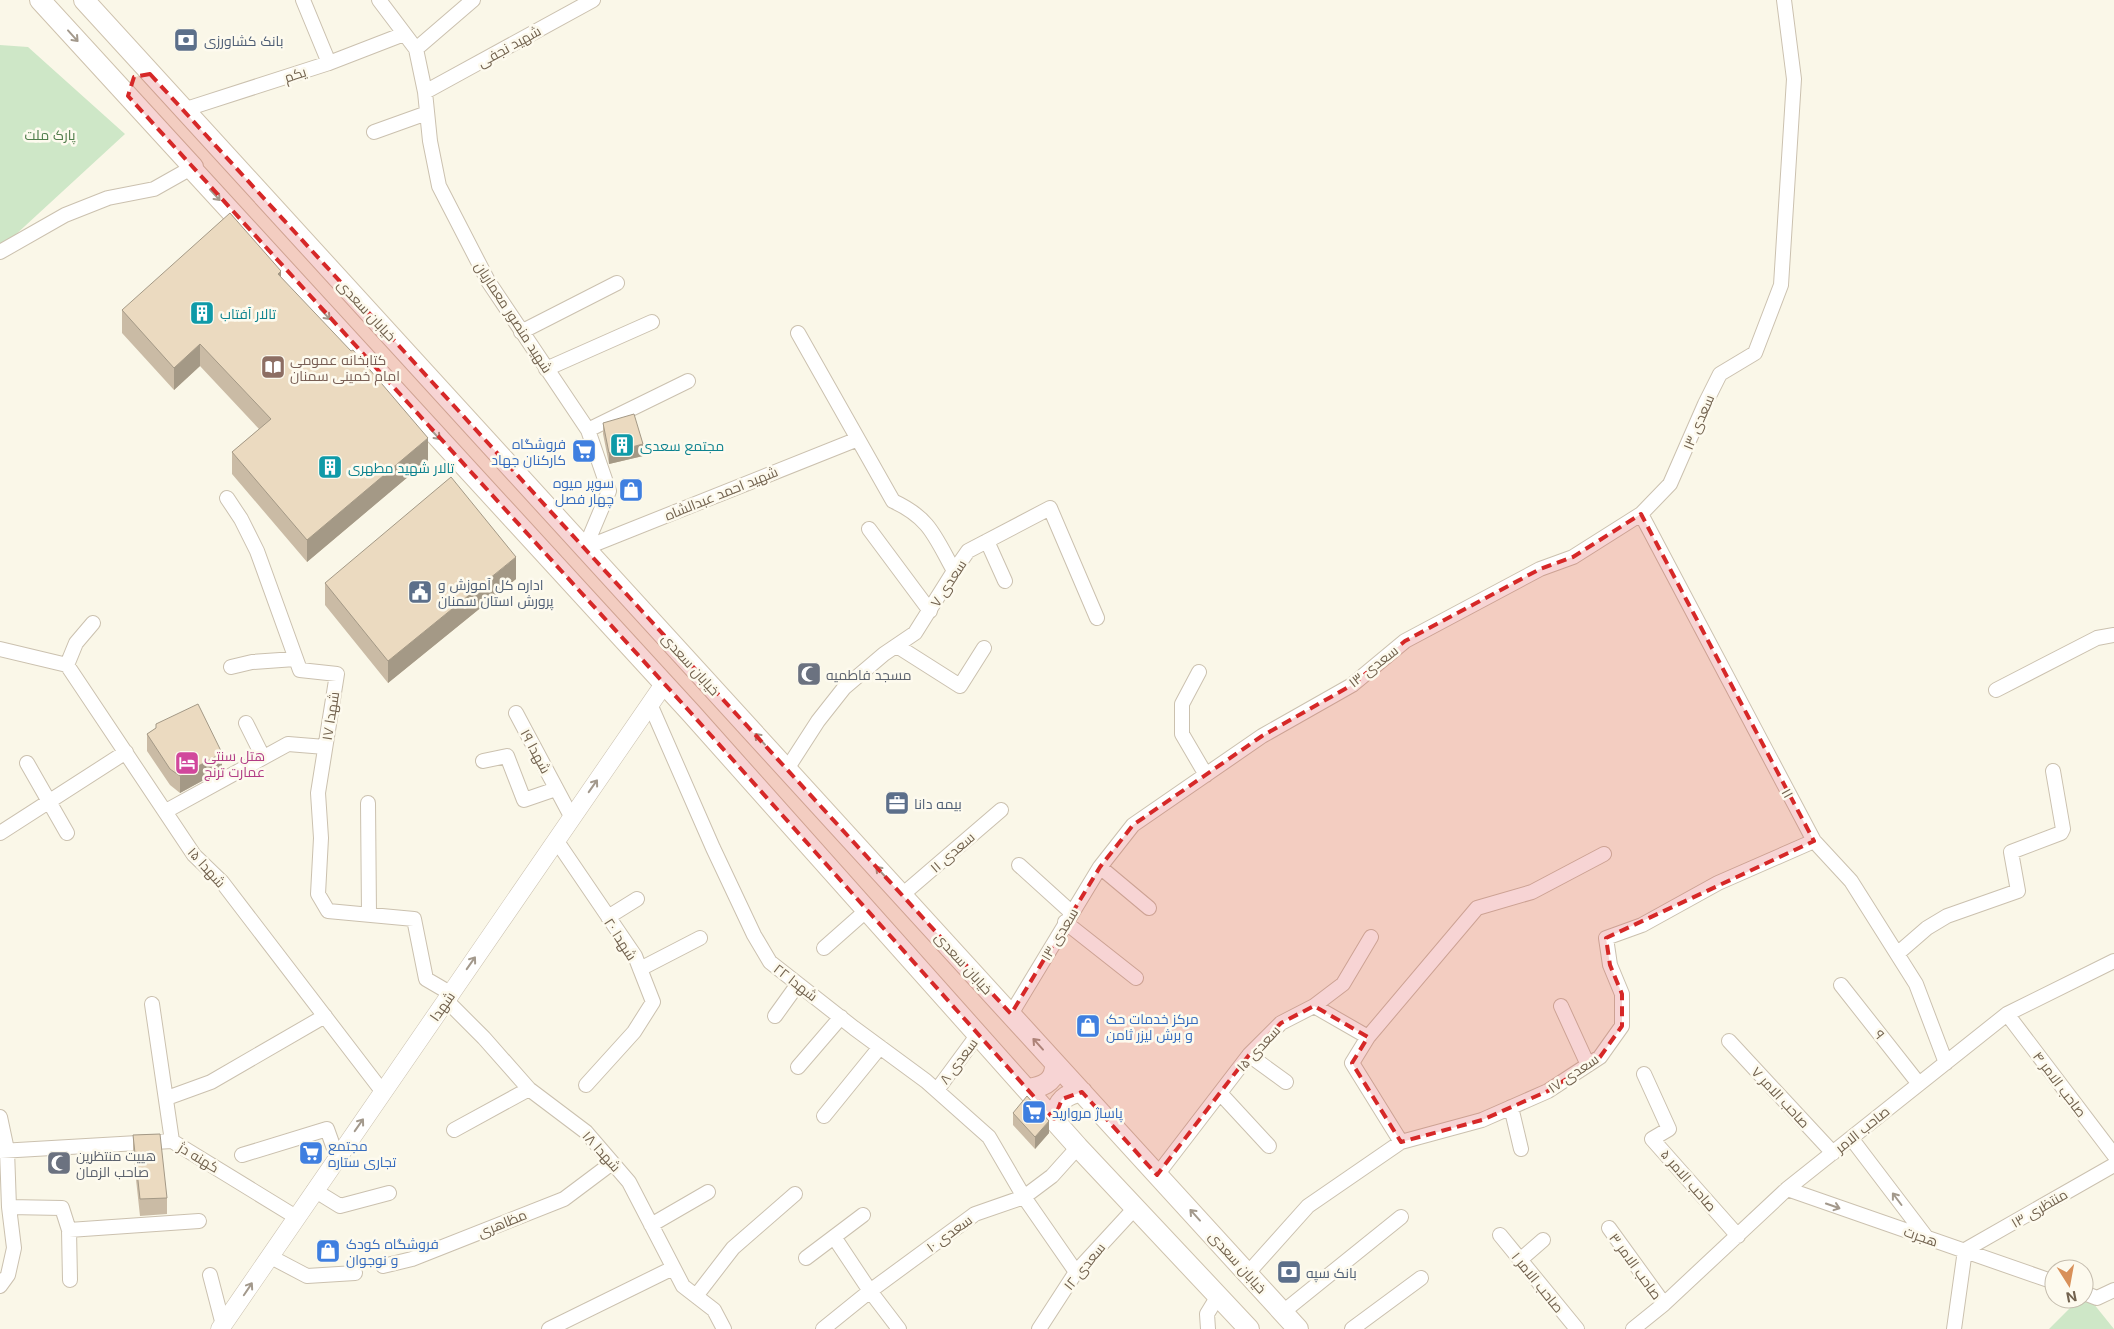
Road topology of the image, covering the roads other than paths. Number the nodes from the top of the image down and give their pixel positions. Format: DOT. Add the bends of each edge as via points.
graph roads {
  1 [pos="40,0"];
  2 [pos="84,0"];
  3 [pos="303,0"];
  4 [pos="379,0"];
  5 [pos="473,0"];
  6 [pos="593,0"];
  7 [pos="1784,0"];
  8 [pos="404,34"];
  9 [pos="416,49"];
  10 [pos="329,63"];
  11 [pos="150,74"];
  12 [pos="425,92"];
  13 [pos="128,96"];
  14 [pos="183,110"];
  15 [pos="427,113"];
  16 [pos="374,132"];
  17 [pos="193,167"];
  18 [pos="0,252"];
  19 [pos="617,283"];
  20 [pos="652,322"];
  21 [pos="521,332"];
  22 [pos="798,333"];
  23 [pos="546,369"];
  24 [pos="688,381"];
  25 [pos="588,430"];
  26 [pos="858,438"];
  27 [pos="226,498"];
  28 [pos="1641,514"];
  29 [pos="869,529"];
  30 [pos="987,541"];
  31 [pos="585,548"];
  32 [pos="954,571"];
  33 [pos="1005,581"];
  34 [pos="930,611"];
  35 [pos="1097,618"];
  36 [pos="93,623"];
  37 [pos="2114,635"];
  38 [pos="897,646"];
  39 [pos="984,648"];
  40 [pos="0,649"];
  41 [pos="294,659"];
  42 [pos="68,665"];
  43 [pos="231,667"];
  44 [pos="1199,672"];
  45 [pos="664,684"];
  46 [pos="1996,690"];
  47 [pos="650,704"];
  48 [pos="516,713"];
  49 [pos="246,723"];
  50 [pos="325,747"];
  51 [pos="126,752"];
  52 [pos="263,758"];
  53 [pos="483,761"];
  54 [pos="27,764"];
  55 [pos="787,769"];
  56 [pos="2054,771"];
  57 [pos="1206,775"];
  58 [pos="556,789"];
  59 [pos="48,802"];
  60 [pos="368,803"];
  61 [pos="1001,810"];
  62 [pos="166,811"];
  63 [pos="572,818"];
  64 [pos="0,833"];
  65 [pos="67,833"];
  66 [pos="556,840"];
  67 [pos="1814,841"];
  68 [pos="1604,854"];
  69 [pos="1018,865"];
  70 [pos="1100,867"];
  71 [pos="902,895"];
  72 [pos="637,899"];
  73 [pos="1149,908"];
  74 [pos="867,910"];
  75 [pos="369,914"];
  76 [pos="608,917"];
  77 [pos="1069,918"];
  78 [pos="1371,937"];
  79 [pos="700,938"];
  80 [pos="824,948"];
  81 [pos="1897,954"];
  82 [pos="2114,961"];
  83 [pos="640,969"];
  84 [pos="1136,978"];
  85 [pos="798,984"];
  86 [pos="1841,985"];
  87 [pos="448,997"];
  88 [pos="152,1004"];
  89 [pos="1314,1006"];
  90 [pos="1561,1006"];
  91 [pos="1011,1014"];
  92 [pos="2007,1014"];
  93 [pos="325,1016"];
  94 [pos="774,1016"];
  95 [pos="841,1018"];
  96 [pos="979,1033"];
  97 [pos="1368,1037"];
  98 [pos="1729,1041"];
  99 [pos="880,1047"];
  100 [pos="1249,1055"];
  101 [pos="1055,1063"];
  102 [pos="1946,1063"];
  103 [pos="1588,1065"];
  104 [pos="798,1067"];
  105 [pos="1644,1074"];
  106 [pos="1286,1082"];
  107 [pos="1920,1084"];
  108 [pos="586,1085"];
  109 [pos="1027,1088"];
  110 [pos="529,1089"];
  111 [pos="936,1090"];
  112 [pos="382,1091"];
  113 [pos="1082,1092"];
  114 [pos="1220,1093"];
  115 [pos="167,1098"];
  116 [pos="1511,1107"];
  117 [pos="824,1116"];
  118 [pos="0,1117"];
  119 [pos="1054,1119"];
  120 [pos="454,1130"];
  121 [pos="1851,1138"];
  122 [pos="172,1141"];
  123 [pos="1401,1142"];
  124 [pos="1268,1146"];
  125 [pos="1078,1147"];
  126 [pos="1521,1149"];
  127 [pos="4,1151"];
  128 [pos="1833,1153"];
  129 [pos="242,1155"];
  130 [pos="2114,1155"];
  131 [pos="337,1157"];
  132 [pos="612,1163"];
  133 [pos="2114,1165"];
  134 [pos="1157,1175"];
  135 [pos="314,1190"];
  136 [pos="1788,1190"];
  137 [pos="708,1192"];
  138 [pos="389,1193"];
  139 [pos="795,1194"];
  140 [pos="1024,1197"];
  141 [pos="9,1207"];
  142 [pos="1135,1208"];
  143 [pos="863,1215"];
  144 [pos="296,1217"];
  145 [pos="1401,1217"];
  146 [pos="199,1221"];
  147 [pos="650,1225"];
  148 [pos="1609,1228"];
  149 [pos="69,1230"];
  150 [pos="1500,1235"];
  151 [pos="1738,1236"];
  152 [pos="834,1237"];
  153 [pos="1927,1238"];
  154 [pos="1542,1240"];
  155 [pos="1965,1250"];
  156 [pos="269,1256"];
  157 [pos="806,1258"];
  158 [pos="1520,1260"];
  159 [pos="383,1266"];
  160 [pos="673,1268"];
  161 [pos="1076,1272"];
  162 [pos="354,1273"];
  163 [pos="1248,1274"];
  164 [pos="210,1275"];
  165 [pos="1421,1278"];
  166 [pos="2044,1278"];
  167 [pos="70,1280"];
  168 [pos="0,1286"];
  169 [pos="2114,1290"];
  170 [pos="870,1291"];
  171 [pos="696,1296"];
  172 [pos="1218,1296"];
  173 [pos="2094,1297"];
  174 [pos="1664,1304"];
  175 [pos="1283,1312"];
  176 [pos="1641,1326"];
  177 [pos="222,1327"];
  178 [pos="549,1329"];
  179 [pos="724,1329"];
  180 [pos="823,1329"];
  181 [pos="899,1329"];
  182 [pos="1038,1329"];
  183 [pos="1208,1329"];
  184 [pos="1248,1329"];
  185 [pos="1298,1329"];
  186 [pos="1352,1329"];
  187 [pos="1577,1329"];
  188 [pos="1954,1329"];
  1 -- 13 [label="main road, one-way"];
  2 -- 11 [label="main road, خیابان سعدی"];
  3 -- 10 [label="street"];
  4 -- 8 [label="street, شهید منصور معماریان"];
  5 -- 9 [label="street"];
  6 -- 12 [label="street, شهید نجفی"];
  7 -- 28 [label="street, سعدی ۱۳" via="1794,79 1781,285 1755,353 1720,374 1670,484"];
  8 -- 9 [label="street, شهید منصور معماریان"];
  8 -- 10 [label="street, یکم"];
  9 -- 12 [label="street, شهید منصور معماریان"];
  10 -- 14 [label="street, یکم"];
  11 -- 13 [label="main road" via="130,81"];
  11 -- 14 [label="main road, خیابان سعدی"];
  12 -- 15 [label="street, شهید منصور معماریان"];
  13 -- 17 [label="main road"];
  14 -- 31 [label="main road, خیابان سعدی"];
  15 -- 16 [label="street"];
  15 -- 21 [label="street, شهید منصور معماریان" via="439,186 488,281"];
  17 -- 18 [label="street" via="154,189 108,198 65,215"];
  17 -- 45 [label="main road, one-way" via="192,170"];
  19 -- 21 [label="street"];
  20 -- 23 [label="street"];
  21 -- 23 [label="street, شهید منصور معماریان"];
  22 -- 26 [label="street"];
  23 -- 25 [label="street, شهید منصور معماریان"];
  24 -- 25 [label="street"];
  25 -- 31 [label="street, شهید منصور معماریان" via="609,491"];
  26 -- 31 [label="street, شهید احمد عبدالشاه"];
  26 -- 32 [label="street" via="893,501 908,508 929,526"];
  27 -- 41 [label="street" via="257,551"];
  28 -- 57 [label="street, سعدی ۱۳" via="1573,557 1540,570 1405,641 1352,685 1262,736"];
  28 -- 67 [label="street, ۱۱"];
  29 -- 34 [label="street"];
  30 -- 32 [label="street, سعدی ۷" via="968,551"];
  30 -- 33 [label="street"];
  30 -- 35 [label="street, سعدی ۷" via="1050,508"];
  55 -- 31 [label="main road, خیابان سعدی, one-way"];
  32 -- 34 [label="street, سعدی ۷"];
  34 -- 38 [label="street, سعدی ۷" via="915,633"];
  36 -- 42 [label="street" via="76,643"];
  37 -- 46 [label="street" via="2097,638"];
  38 -- 39 [label="street" via="960,686"];
  38 -- 55 [label="street, سعدی ۷" via="844,688"];
  40 -- 42 [label="street"];
  41 -- 43 [label="street"];
  41 -- 50 [label="street, شهدا ۱۷" via="300,670 337,674"];
  42 -- 51 [label="street, شهدا ۱۵"];
  44 -- 57 [label="street" via="1182,704 1182,734"];
  45 -- 47 [label="street, شهدا"];
  45 -- 74 [label="main road"];
  63 -- 47 [label="street, شهدا, one-way"];
  47 -- 85 [label="street, شهدا ۲۲" via="754,934 770,962"];
  48 -- 58 [label="street, شهدا ۱۹"];
  49 -- 52 [label="street"];
  50 -- 52 [label="street" via="288,744"];
  50 -- 75 [label="street, شهدا ۱۷" via="318,793 321,838 318,894 328,910"];
  51 -- 59 [label="street"];
  51 -- 62 [label="street, شهدا ۱۵"];
  52 -- 62 [label="street"];
  53 -- 58 [label="street, شهدا ۱۹" via="507,756 524,800"];
  54 -- 59 [label="street"];
  71 -- 55 [label="main road, خیابان سعدی, one-way"];
  56 -- 81 [label="street" via="2061,833 2011,852 2018,891 1947,916 1927,928"];
  57 -- 70 [label="street, سعدی ۱۳" via="1132,826"];
  58 -- 63 [label="street, شهدا ۱۹"];
  59 -- 64 [label="street"];
  59 -- 65 [label="street"];
  60 -- 75 [label="street"];
  61 -- 71 [label="street, سعدی ۱۱"];
  62 -- 93 [label="street, شهدا ۱۵" via="194,855 222,882"];
  63 -- 66 [label="street, شهدا"];
  66 -- 76 [label="street, شهدا ۲۰"];
  87 -- 66 [label="street, شهدا, one-way"];
  67 -- 81 [label="street, ۱۱" via="1851,881"];
  67 -- 103 [label="street, سعدی ۱۷" via="1718,883 1642,925 1606,938 1610,964 1622,994 1622,1026 1600,1057"];
  68 -- 97 [label="street" via="1532,892 1477,908"];
  69 -- 77 [label="street"];
  70 -- 73 [label="street"];
  70 -- 77 [label="street, سعدی ۱۳"];
  71 -- 91 [label="main road, خیابان سعدی"];
  72 -- 76 [label="street"];
  74 -- 80 [label="street"];
  74 -- 96 [label="main road"];
  75 -- 87 [label="street, شهدا ۱۷" via="414,919 426,979"];
  76 -- 83 [label="street, شهدا ۲۰" via="635,956"];
  77 -- 84 [label="street"];
  77 -- 91 [label="street, سعدی ۱۳"];
  78 -- 89 [label="street, سعدی ۱۵" via="1344,984"];
  79 -- 83 [label="street"];
  81 -- 102 [label="street, ۱۱" via="1916,984"];
  82 -- 92 [label="street, صاحب الامر"];
  83 -- 108 [label="street, شهدا ۲۰" via="653,1002 634,1032"];
  85 -- 94 [label="street"];
  85 -- 95 [label="street, شهدا ۲۲"];
  86 -- 107 [label="street, ۹"];
  87 -- 110 [label="street, شهدا ۱۸"];
  87 -- 112 [label="street, شهدا"];
  88 -- 115 [label="street"];
  89 -- 97 [label="street"];
  89 -- 100 [label="street, سعدی ۱۵" via="1281,1023"];
  90 -- 103 [label="street"];
  101 -- 91 [label="main road, خیابان سعدی, one-way"];
  92 -- 102 [label="street, صاحب الامر"];
  92 -- 130 [label="street, صاحب الامر ۴"];
  93 -- 112 [label="street, شهدا ۱۵"];
  93 -- 115 [label="street" via="211,1082"];
  95 -- 99 [label="street, شهدا ۲۲"];
  95 -- 104 [label="street"];
  96 -- 109 [label="main road"];
  96 -- 111 [label="street, سعدی ۸"];
  97 -- 123 [label="street" via="1352,1063"];
  98 -- 128 [label="street, صاحب الامر ۷"];
  99 -- 111 [label="street, شهدا ۲۲"];
  99 -- 117 [label="street"];
  100 -- 106 [label="street"];
  100 -- 114 [label="street, سعدی ۱۵"];
  101 -- 109 [label="main road" via="1056,1070 1049,1082 1044,1086"];
  101 -- 113 [label="main road, خیابان سعدی"];
  102 -- 107 [label="street, صاحب الامر"];
  103 -- 116 [label="street, سعدی ۱۷" via="1548,1091"];
  105 -- 151 [label="street, صاحب الامر ۵" via="1669,1129 1652,1139"];
  107 -- 121 [label="street, صاحب الامر"];
  109 -- 119 [label="main road"];
  110 -- 120 [label="street"];
  110 -- 132 [label="street, شهدا ۱۸" via="586,1132"];
  111 -- 140 [label="street, شهدا ۲۲" via="989,1137"];
  131 -- 112 [label="street, شهدا, one-way"];
  113 -- 119 [label="main road" via="1067,1095 1058,1105"];
  113 -- 134 [label="main road, خیابان سعدی"];
  114 -- 124 [label="street"];
  114 -- 134 [label="street, سعدی ۱۵"];
  115 -- 122 [label="street"];
  116 -- 123 [label="street, سعدی ۱۷" via="1482,1120"];
  116 -- 126 [label="street"];
  118 -- 127 [label="street"];
  119 -- 125 [label="main road"];
  121 -- 128 [label="street, صاحب الامر"];
  153 -- 121 [label="street, one-way"];
  122 -- 127 [label="street, کهنه دژ"];
  122 -- 144 [label="street, کهنه دژ"];
  123 -- 163 [label="street, سعدی ۱۷" via="1308,1206"];
  125 -- 140 [label="street, سعدی ۱۰" via="1052,1176"];
  125 -- 142 [label="main road"];
  127 -- 141 [label="street"];
  128 -- 136 [label="street, صاحب الامر"];
  129 -- 131 [label="street" via="327,1129"];
  131 -- 135 [label="street, شهدا"];
  132 -- 147 [label="street, شهدا ۱۸" via="629,1182"];
  132 -- 159 [label="street, مظاهری" via="564,1199 412,1259"];
  133 -- 155 [label="street, منتظری ۱۳"];
  163 -- 134 [label="main road, خیابان سعدی, one-way"];
  135 -- 138 [label="street" via="340,1206"];
  135 -- 144 [label="street, شهدا"];
  136 -- 151 [label="street, صاحب الامر"];
  136 -- 153 [label="street, هجرت, one-way"];
  137 -- 147 [label="street"];
  139 -- 171 [label="street" via="733,1248"];
  140 -- 161 [label="street, شهدا ۲۲"];
  140 -- 170 [label="street, سعدی ۱۰" via="975,1214"];
  141 -- 149 [label="street" via="62,1208"];
  141 -- 168 [label="street" via="14,1248 8,1275"];
  142 -- 161 [label="street, سعدی ۱۲"];
  142 -- 172 [label="main road"];
  143 -- 152 [label="street"];
  144 -- 156 [label="street, شهدا"];
  145 -- 175 [label="street"];
  146 -- 149 [label="street"];
  147 -- 160 [label="street, شهدا ۱۸"];
  148 -- 174 [label="street, صاحب الامر ۳"];
  149 -- 167 [label="street"];
  150 -- 158 [label="street, صاحب الامر ۱"];
  151 -- 174 [label="street, صاحب الامر"];
  152 -- 157 [label="street"];
  152 -- 170 [label="street"];
  153 -- 155 [label="street, هجرت"];
  154 -- 158 [label="street"];
  155 -- 166 [label="street, هجرت"];
  155 -- 188 [label="street"];
  156 -- 162 [label="street" via="307,1276"];
  177 -- 156 [label="street, شهدا, one-way"];
  158 -- 187 [label="street, صاحب الامر ۱"];
  160 -- 171 [label="street, شهدا ۱۸" via="683,1286"];
  160 -- 178 [label="street"];
  161 -- 182 [label="street, سعدی ۱۲"];
  163 -- 175 [label="main road, خیابان سعدی"];
  164 -- 177 [label="street"];
  165 -- 186 [label="street"];
  169 -- 173 [label="street"];
  170 -- 180 [label="street, سعدی ۱۰"];
  170 -- 181 [label="street"];
  171 -- 179 [label="street, شهدا ۱۸" via="714,1310"];
  172 -- 183 [label="street" via="1207,1314"];
  172 -- 184 [label="main road"];
  174 -- 176 [label="street, صاحب الامر"];
  175 -- 185 [label="main road, خیابان سعدی"];
}
